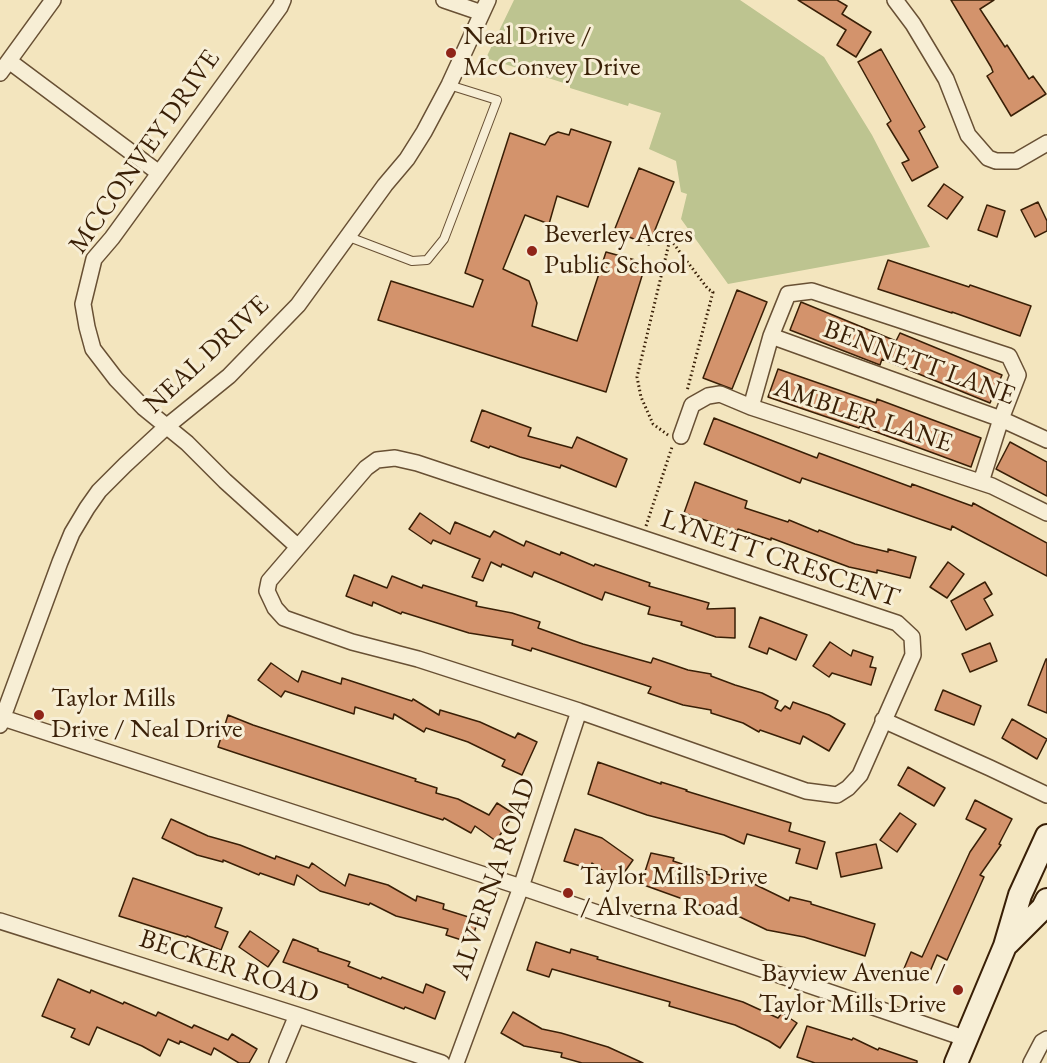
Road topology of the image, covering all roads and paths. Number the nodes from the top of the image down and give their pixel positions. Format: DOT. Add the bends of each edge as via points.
graph roads {
  1 [pos="53,0"];
  2 [pos="283,0"];
  3 [pos="444,0"];
  4 [pos="894,0"];
  5 [pos="485,6"];
  6 [pos="4,67"];
  7 [pos="450,85"];
  8 [pos="1047,143"];
  9 [pos="159,173"];
  10 [pos="349,237"];
  11 [pos="771,336"];
  12 [pos="686,394"];
  13 [pos="751,407"];
  14 [pos="1001,419"];
  15 [pos="166,427"];
  16 [pos="681,436"];
  17 [pos="1047,440"];
  18 [pos="981,482"];
  19 [pos="1047,513"];
  20 [pos="642,539"];
  21 [pos="297,546"];
  22 [pos="579,711"];
  23 [pos="1,720"];
  24 [pos="883,720"];
  25 [pos="1047,795"];
  26 [pos="1047,836"];
  27 [pos="521,887"];
  28 [pos="1047,900"];
  29 [pos="0,921"];
  30 [pos="1005,946"];
  31 [pos="297,1015"];
  32 [pos="967,1039"];
  33 [pos="1047,1039"];
  34 [pos="277,1063"];
  35 [pos="442,1063"];
  36 [pos="456,1063"];
  37 [pos="956,1063"];
  38 [pos="1031,1063"];
  1 -- 6 [label="street"];
  2 -- 9 [label="street, MCCONVEY DRIVE"];
  3 -- 5 [label="street"];
  4 -- 8 [label="street" via="946,79 968,135 988,158 1016,161"];
  5 -- 7 [label="street, NEAL DRIVE"];
  6 -- 9 [label="street"];
  7 -- 10 [label="street, NEAL DRIVE" via="407,159"];
  7 -- 10 [label="lane" via="497,100 444,239 427,260 412,261"];
  9 -- 15 [label="street, MCCONVEY DRIVE" via="94,259 83,304 93,349 116,379"];
  10 -- 15 [label="street, NEAL DRIVE" via="257,349"];
  11 -- 13 [label="street"];
  11 -- 14 [label="street, BENNETT LANE"];
  11 -- 14 [label="street" via="788,294 812,291 1009,357 1018,375"];
  12 -- 20 [label="path" via="713,292 670,240 637,376 653,424 674,439"];
  13 -- 16 [label="street, AMBLER LANE" via="720,394 708,396 692,405"];
  13 -- 18 [label="street, AMBLER LANE"];
  14 -- 17 [label="street, BENNETT LANE"];
  14 -- 18 [label="street"];
  15 -- 21 [label="street, MCCONVEY DRIVE"];
  15 -- 23 [label="street, NEAL DRIVE" via="99,492 72,533"];
  18 -- 19 [label="street, AMBLER LANE"];
  20 -- 21 [label="street, LYNETT CRESCENT" via="395,458 377,460 366,468"];
  20 -- 24 [label="street, LYNETT CRESCENT" via="886,619 908,632 913,655"];
  21 -- 22 [label="street, LYNETT CRESCENT" via="269,581 267,591 284,618"];
  22 -- 24 [label="street, LYNETT CRESCENT" via="806,791 837,795 860,775"];
  22 -- 27 [label="street, ALVERNA ROAD"];
  23 -- 27 [label="street"];
  24 -- 25 [label="street"];
  26 -- 30 [label="main road" via="1020,896"];
  27 -- 32 [label="street"];
  27 -- 36 [label="street, ALVERNA ROAD"];
  28 -- 30 [label="main road"];
  29 -- 31 [label="street, BECKER ROAD"];
  30 -- 32 [label="main road"];
  31 -- 34 [label="street"];
  31 -- 35 [label="street, BECKER ROAD"];
  32 -- 37 [label="main road"];
  33 -- 38 [label="street"];
}
